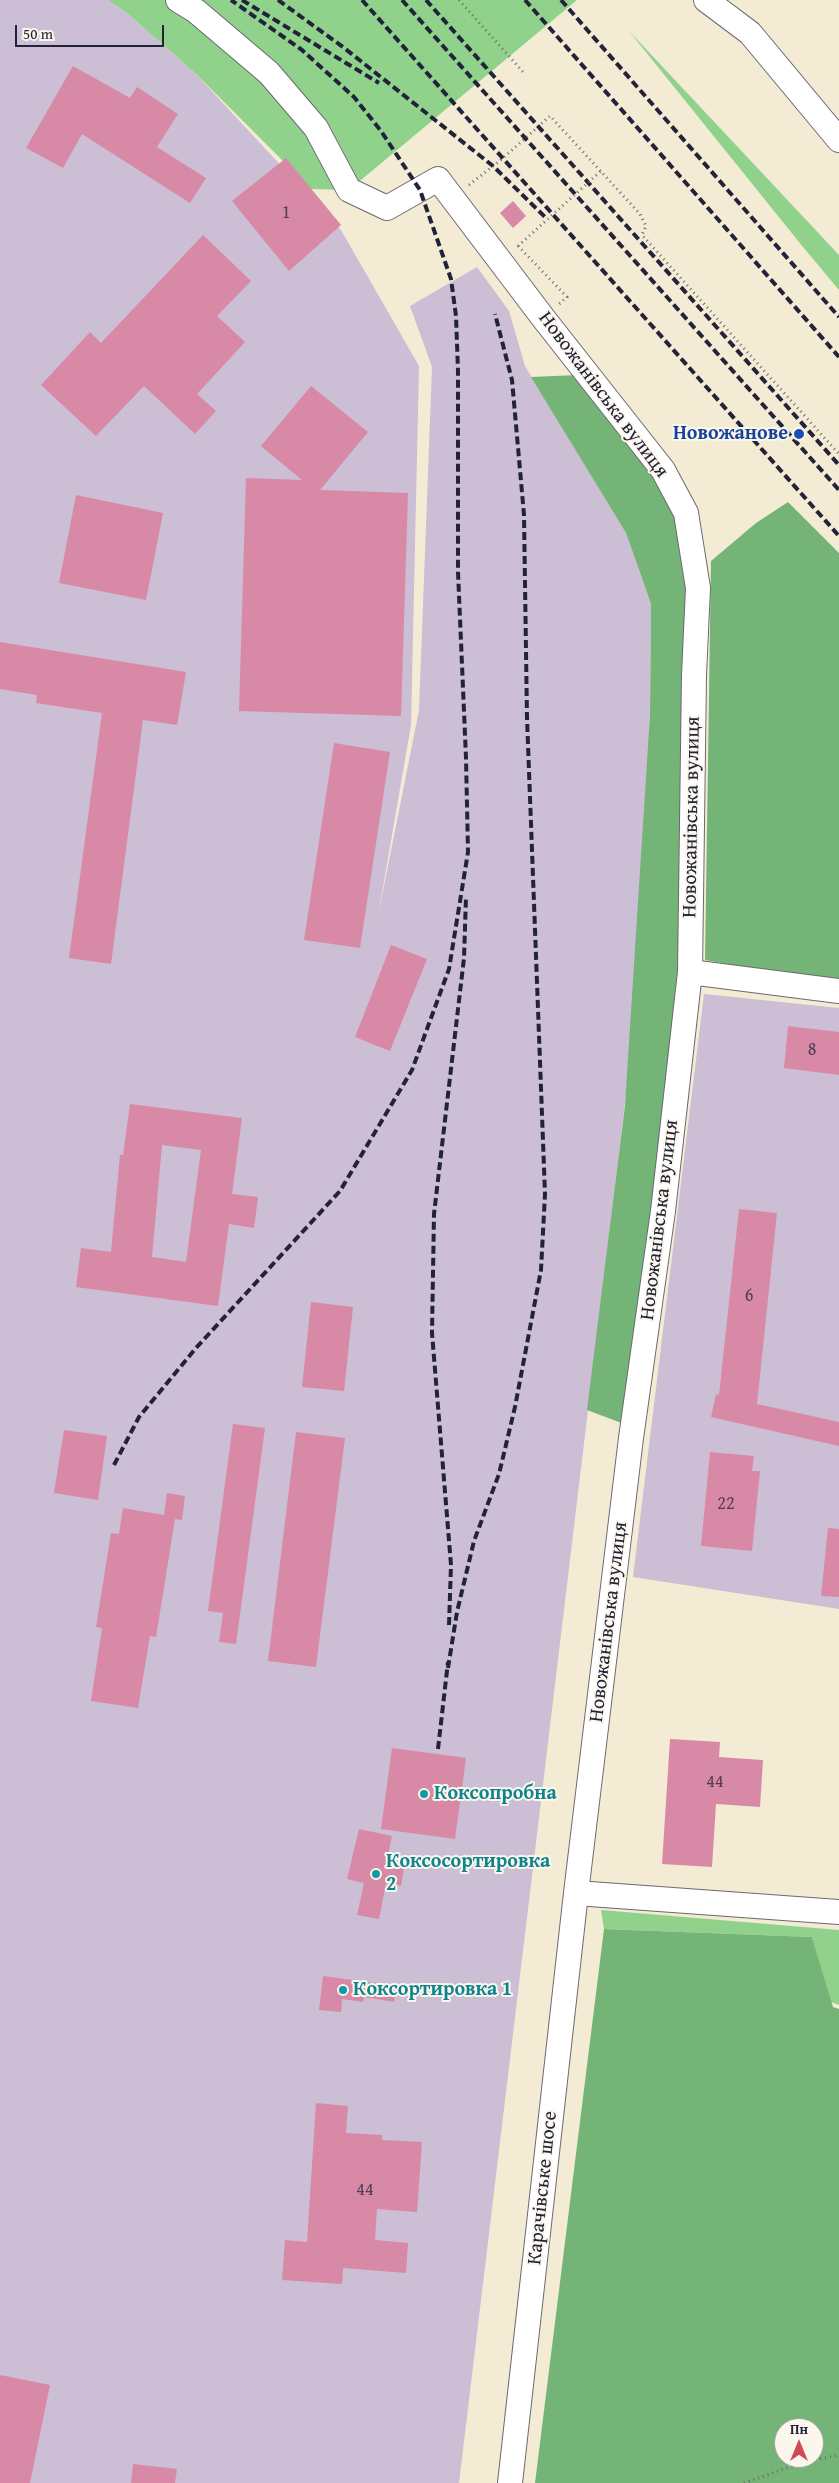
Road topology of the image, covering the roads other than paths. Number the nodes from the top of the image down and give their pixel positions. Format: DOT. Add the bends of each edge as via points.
graph roads {
  1 [pos="178,0"];
  2 [pos="706,0"];
  3 [pos="839,140"];
  4 [pos="690,972"];
  5 [pos="839,991"];
  6 [pos="576,1893"];
  7 [pos="839,1912"];
  8 [pos="510,2483"];
  1 -- 4 [label="street, Новожанівська вулиця" via="196,11 269,73 316,128 349,190 387,208 438,179 663,470 686,513 698,588"];
  2 -- 3 [label="street" via="750,33"];
  4 -- 5 [label="street"];
  4 -- 6 [label="street, Новожанівська вулиця"];
  6 -- 7 [label="street"];
  6 -- 8 [label="street, Карачівське шосе"];
}
